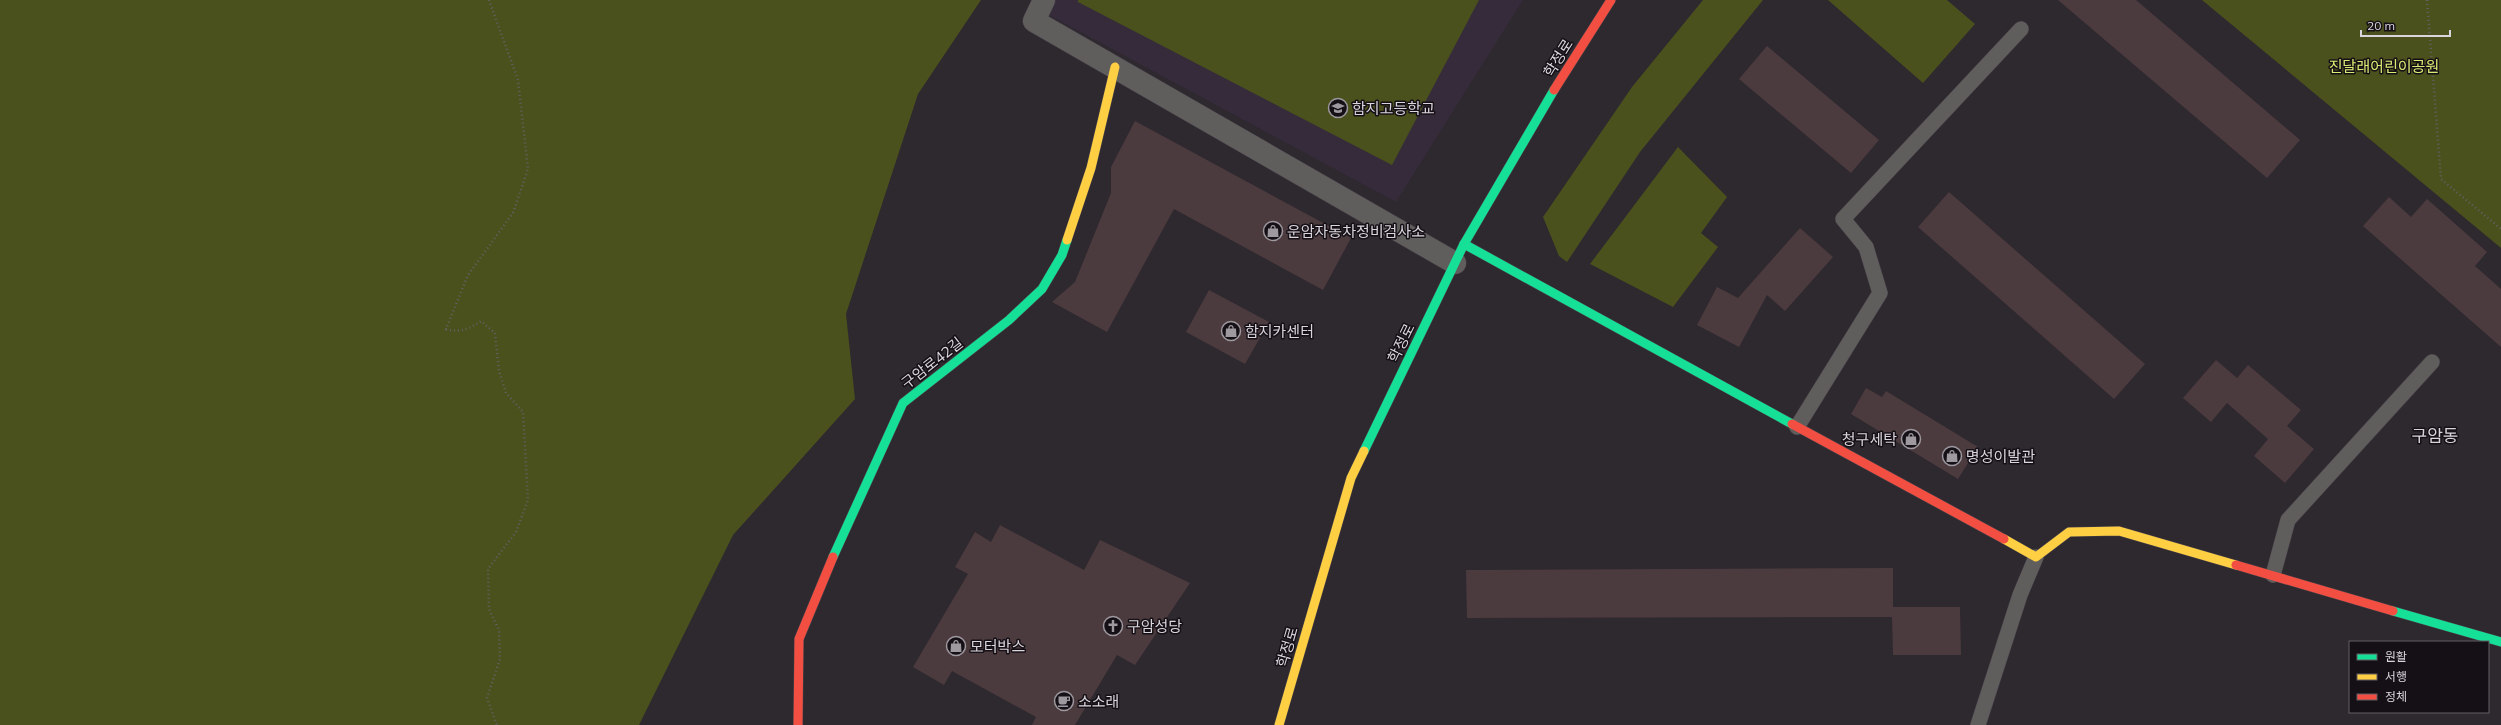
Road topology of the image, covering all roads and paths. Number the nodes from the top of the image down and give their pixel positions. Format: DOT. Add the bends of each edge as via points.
graph roads {
  1 [pos="489,0"];
  2 [pos="1044,0"];
  3 [pos="1611,0"];
  4 [pos="2427,0"];
  5 [pos="2021,29"];
  6 [pos="1115,66"];
  7 [pos="2501,229"];
  8 [pos="1459,254"];
  9 [pos="2432,362"];
  10 [pos="1797,427"];
  11 [pos="2036,557"];
  12 [pos="2273,575"];
  13 [pos="2501,642"];
  14 [pos="497,725"];
  15 [pos="798,725"];
  16 [pos="1279,725"];
  17 [pos="1978,725"];
  1 -- 14 [label="path" via="518,80 528,169 513,213 468,275 446,328 455,331 470,329 481,322 495,333 499,371 506,393 523,412 528,500 516,532 488,569 490,609 499,630 500,659 487,698"];
  2 -- 6 [label="street" via="1034,21"];
  3 -- 8 [label="street, 학정로" via="1543,107"];
  4 -- 7 [label="path" via="2441,179"];
  5 -- 10 [label="lane" via="1842,219 1866,247 1880,293"];
  6 -- 8 [label="street"];
  6 -- 15 [label="street, 구암로42길" via="1088,175 1062,256 1042,289 1009,320 903,403 799,639 796,678"];
  8 -- 10 [label="street"];
  8 -- 16 [label="street, 학정로" via="1351,478"];
  9 -- 12 [label="lane" via="2288,520"];
  10 -- 11 [label="street"];
  11 -- 12 [label="street" via="2069,532 2119,531"];
  11 -- 17 [label="lane" via="2020,595"];
  12 -- 13 [label="street"];
}
